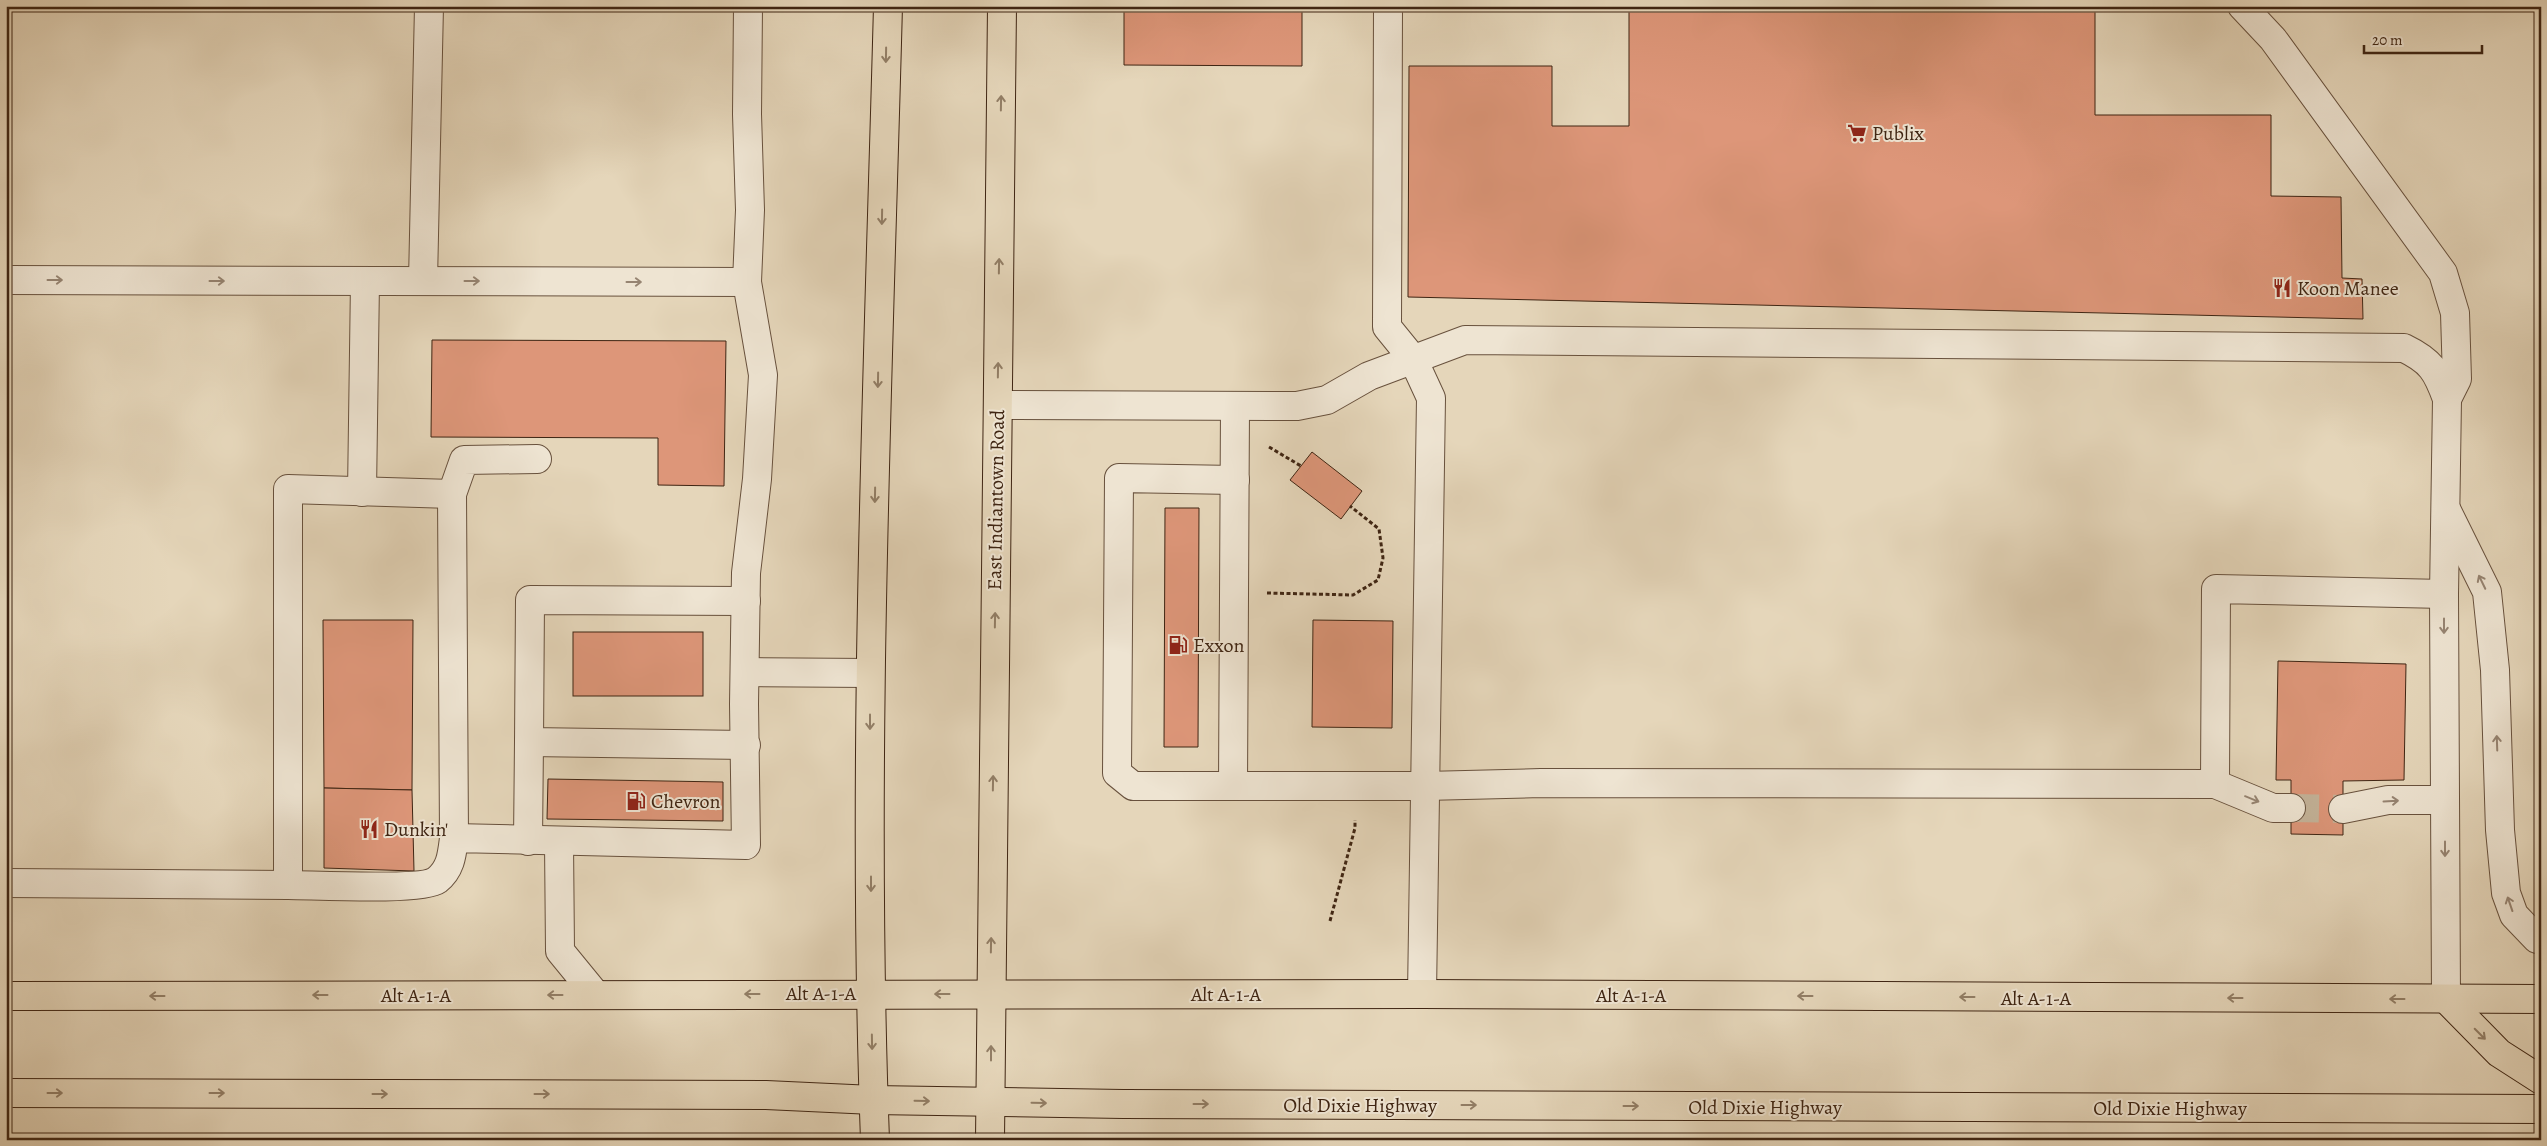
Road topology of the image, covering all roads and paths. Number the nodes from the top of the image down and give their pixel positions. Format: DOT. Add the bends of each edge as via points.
graph roads {
  1 [pos="429,6"];
  2 [pos="748,6"];
  3 [pos="888,6"];
  4 [pos="1002,6"];
  5 [pos="1388,6"];
  6 [pos="2242,6"];
  7 [pos="6,280"];
  8 [pos="365,281"];
  9 [pos="423,281"];
  10 [pos="748,282"];
  11 [pos="1413,359"];
  12 [pos="2447,399"];
  13 [pos="998,406"];
  14 [pos="1235,406"];
  15 [pos="537,460"];
  16 [pos="1235,480"];
  17 [pos="362,492"];
  18 [pos="452,494"];
  19 [pos="1350,506"];
  20 [pos="2445,508"];
  21 [pos="1234,593"];
  22 [pos="2444,594"];
  23 [pos="746,601"];
  24 [pos="745,672"];
  25 [pos="870,673"];
  26 [pos="529,742"];
  27 [pos="746,745"];
  28 [pos="2215,784"];
  29 [pos="1354,785"];
  30 [pos="1232,786"];
  31 [pos="1425,786"];
  32 [pos="2445,800"];
  33 [pos="2291,808"];
  34 [pos="2343,809"];
  35 [pos="454,838"];
  36 [pos="528,841"];
  37 [pos="559,842"];
  38 [pos="6,883"];
  39 [pos="288,885"];
  40 [pos="1330,921"];
  41 [pos="2541,940"];
  42 [pos="871,993"];
  43 [pos="991,994"];
  44 [pos="1422,994"];
  45 [pos="596,995"];
  46 [pos="6,996"];
  47 [pos="2446,999"];
  48 [pos="2541,999"];
  49 [pos="2541,1080"];
  50 [pos="6,1093"];
  51 [pos="873,1100"];
  52 [pos="990,1102"];
  53 [pos="2541,1110"];
  54 [pos="875,1140"];
  55 [pos="990,1140"];
  1 -- 9 [label="lane"];
  2 -- 10 [label="lane"];
  3 -- 25 [label="main road, one-way"];
  13 -- 4 [label="main road, East Indiantown Road, one-way"];
  5 -- 11 [label="lane" via="1387,327"];
  6 -- 12 [label="lane" via="2273,40 2443,273 2454,313 2457,379"];
  7 -- 8 [label="lane, one-way"];
  8 -- 9 [label="lane"];
  8 -- 17 [label="lane"];
  9 -- 10 [label="lane, one-way"];
  10 -- 23 [label="lane" via="763,375"];
  11 -- 12 [label="lane" via="1465,340 2404,348 2422,357 2438,373"];
  11 -- 14 [label="lane" via="1370,376 1327,400 1297,406"];
  11 -- 31 [label="lane" via="1431,398"];
  12 -- 20 [label="lane"];
  13 -- 14 [label="lane"];
  43 -- 13 [label="main road, East Indiantown Road, one-way"];
  14 -- 16 [label="lane"];
  15 -- 18 [label="lane" via="464,460"];
  16 -- 21 [label="lane"];
  16 -- 30 [label="lane" via="1119,478 1117,773 1133,786"];
  17 -- 18 [label="lane"];
  17 -- 39 [label="lane" via="288,489"];
  18 -- 35 [label="lane"];
  19 -- 21 [label="path" via="1379,529 1383,558 1378,580 1353,595"];
  20 -- 22 [label="lane"];
  41 -- 20 [label="lane, one-way" via="2514,915 2506,893 2487,592"];
  21 -- 30 [label="lane"];
  22 -- 28 [label="lane" via="2216,590"];
  22 -- 32 [label="lane, one-way"];
  23 -- 24 [label="lane"];
  23 -- 26 [label="lane" via="530,600"];
  24 -- 25 [label="lane"];
  24 -- 27 [label="lane"];
  25 -- 42 [label="main road, one-way"];
  26 -- 27 [label="lane"];
  26 -- 36 [label="lane"];
  27 -- 37 [label="lane" via="746,846"];
  28 -- 31 [label="lane" via="1541,783"];
  28 -- 33 [label="lane, one-way" via="2273,808"];
  29 -- 30 [label="lane"];
  29 -- 31 [label="lane"];
  29 -- 40 [label="path" via="1355,828"];
  31 -- 44 [label="lane"];
  34 -- 32 [label="lane, one-way" via="2388,800"];
  32 -- 47 [label="lane, one-way"];
  35 -- 36 [label="lane"];
  35 -- 39 [label="lane" via="451,863 437,880 413,886"];
  36 -- 37 [label="lane"];
  37 -- 45 [label="lane" via="560,951"];
  38 -- 39 [label="lane"];
  43 -- 42 [label="main road, Alt A-1-A, one-way"];
  42 -- 45 [label="main road, Alt A-1-A, one-way"];
  42 -- 51 [label="main road, one-way"];
  43 -- 44 [label="main road, Alt A-1-A"];
  52 -- 43 [label="main road, East Indiantown Road, one-way"];
  47 -- 44 [label="main road, Alt A-1-A, one-way"];
  45 -- 46 [label="main road, Alt A-1-A, one-way"];
  47 -- 48 [label="main road"];
  47 -- 49 [label="main road, one-way" via="2499,1053"];
  50 -- 51 [label="main road, one-way" via="766,1095"];
  51 -- 52 [label="main road, one-way"];
  51 -- 54 [label="main road"];
  52 -- 53 [label="main road, Old Dixie Highway, one-way"];
  52 -- 55 [label="main road, East Indiantown Road"];
}
